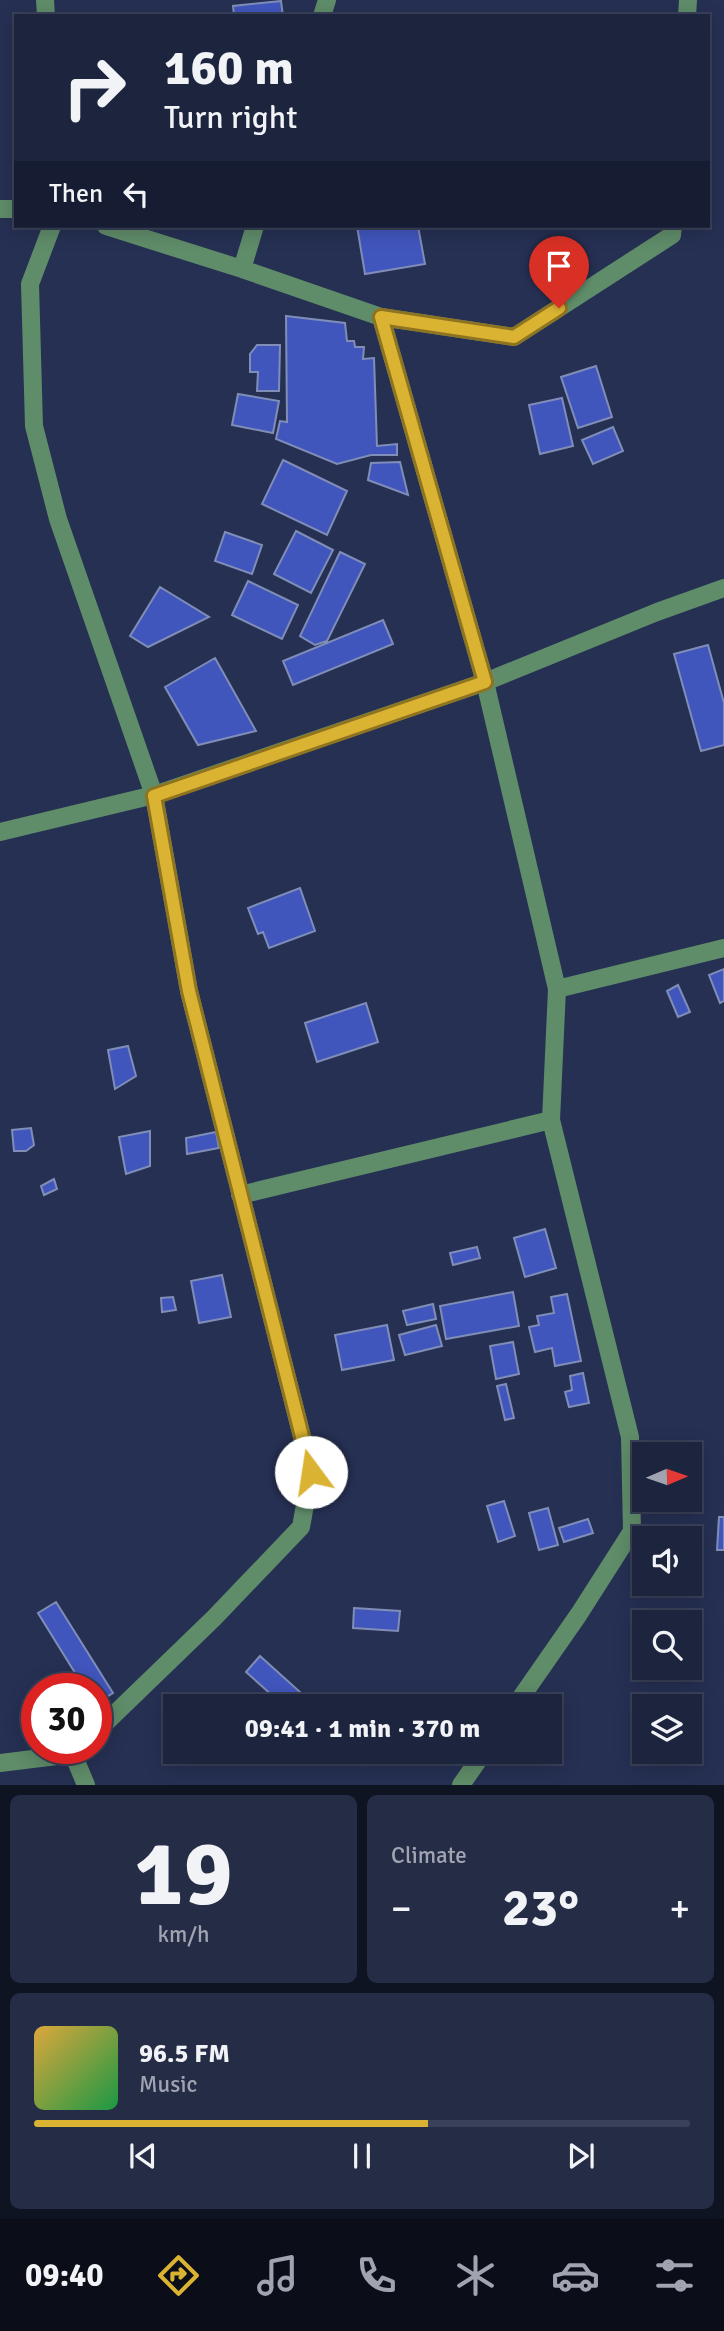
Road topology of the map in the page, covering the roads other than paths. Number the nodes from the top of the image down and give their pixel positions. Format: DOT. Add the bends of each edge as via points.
graph roads {
  1 [pos="51,228"];
  2 [pos="112,228"];
  3 [pos="255,228"];
  4 [pos="673,228"];
  5 [pos="242,269"];
  6 [pos="381,317"];
  7 [pos="724,588"];
  8 [pos="485,682"];
  9 [pos="154,796"];
  10 [pos="0,832"];
  11 [pos="724,948"];
  12 [pos="557,989"];
  13 [pos="551,1120"];
  14 [pos="240,1195"];
  15 [pos="523,1694"];
  16 [pos="112,1717"];
  17 [pos="21,1760"];
  18 [pos="0,1763"];
  19 [pos="80,1764"];
  20 [pos="476,1764"];
  21 [pos="86,1785"];
  22 [pos="461,1785"];
  1 -- 9 [label="street" via="30,284 34,426 58,519"];
  2 -- 5 [label="street"];
  3 -- 5 [label="street"];
  4 -- 6 [label="street" via="672,235 514,337"];
  5 -- 6 [label="street"];
  6 -- 8 [label="street"];
  7 -- 8 [label="street"];
  8 -- 9 [label="street"];
  8 -- 12 [label="street"];
  9 -- 10 [label="street"];
  9 -- 14 [label="street" via="189,991"];
  11 -- 12 [label="street"];
  12 -- 13 [label="street"];
  13 -- 14 [label="street"];
  13 -- 15 [label="street" via="630,1437 632,1531"];
  14 -- 16 [label="street" via="311,1472 301,1527"];
  17 -- 18 [label="street"];
  19 -- 21 [label="street"];
  20 -- 22 [label="street"];
}
